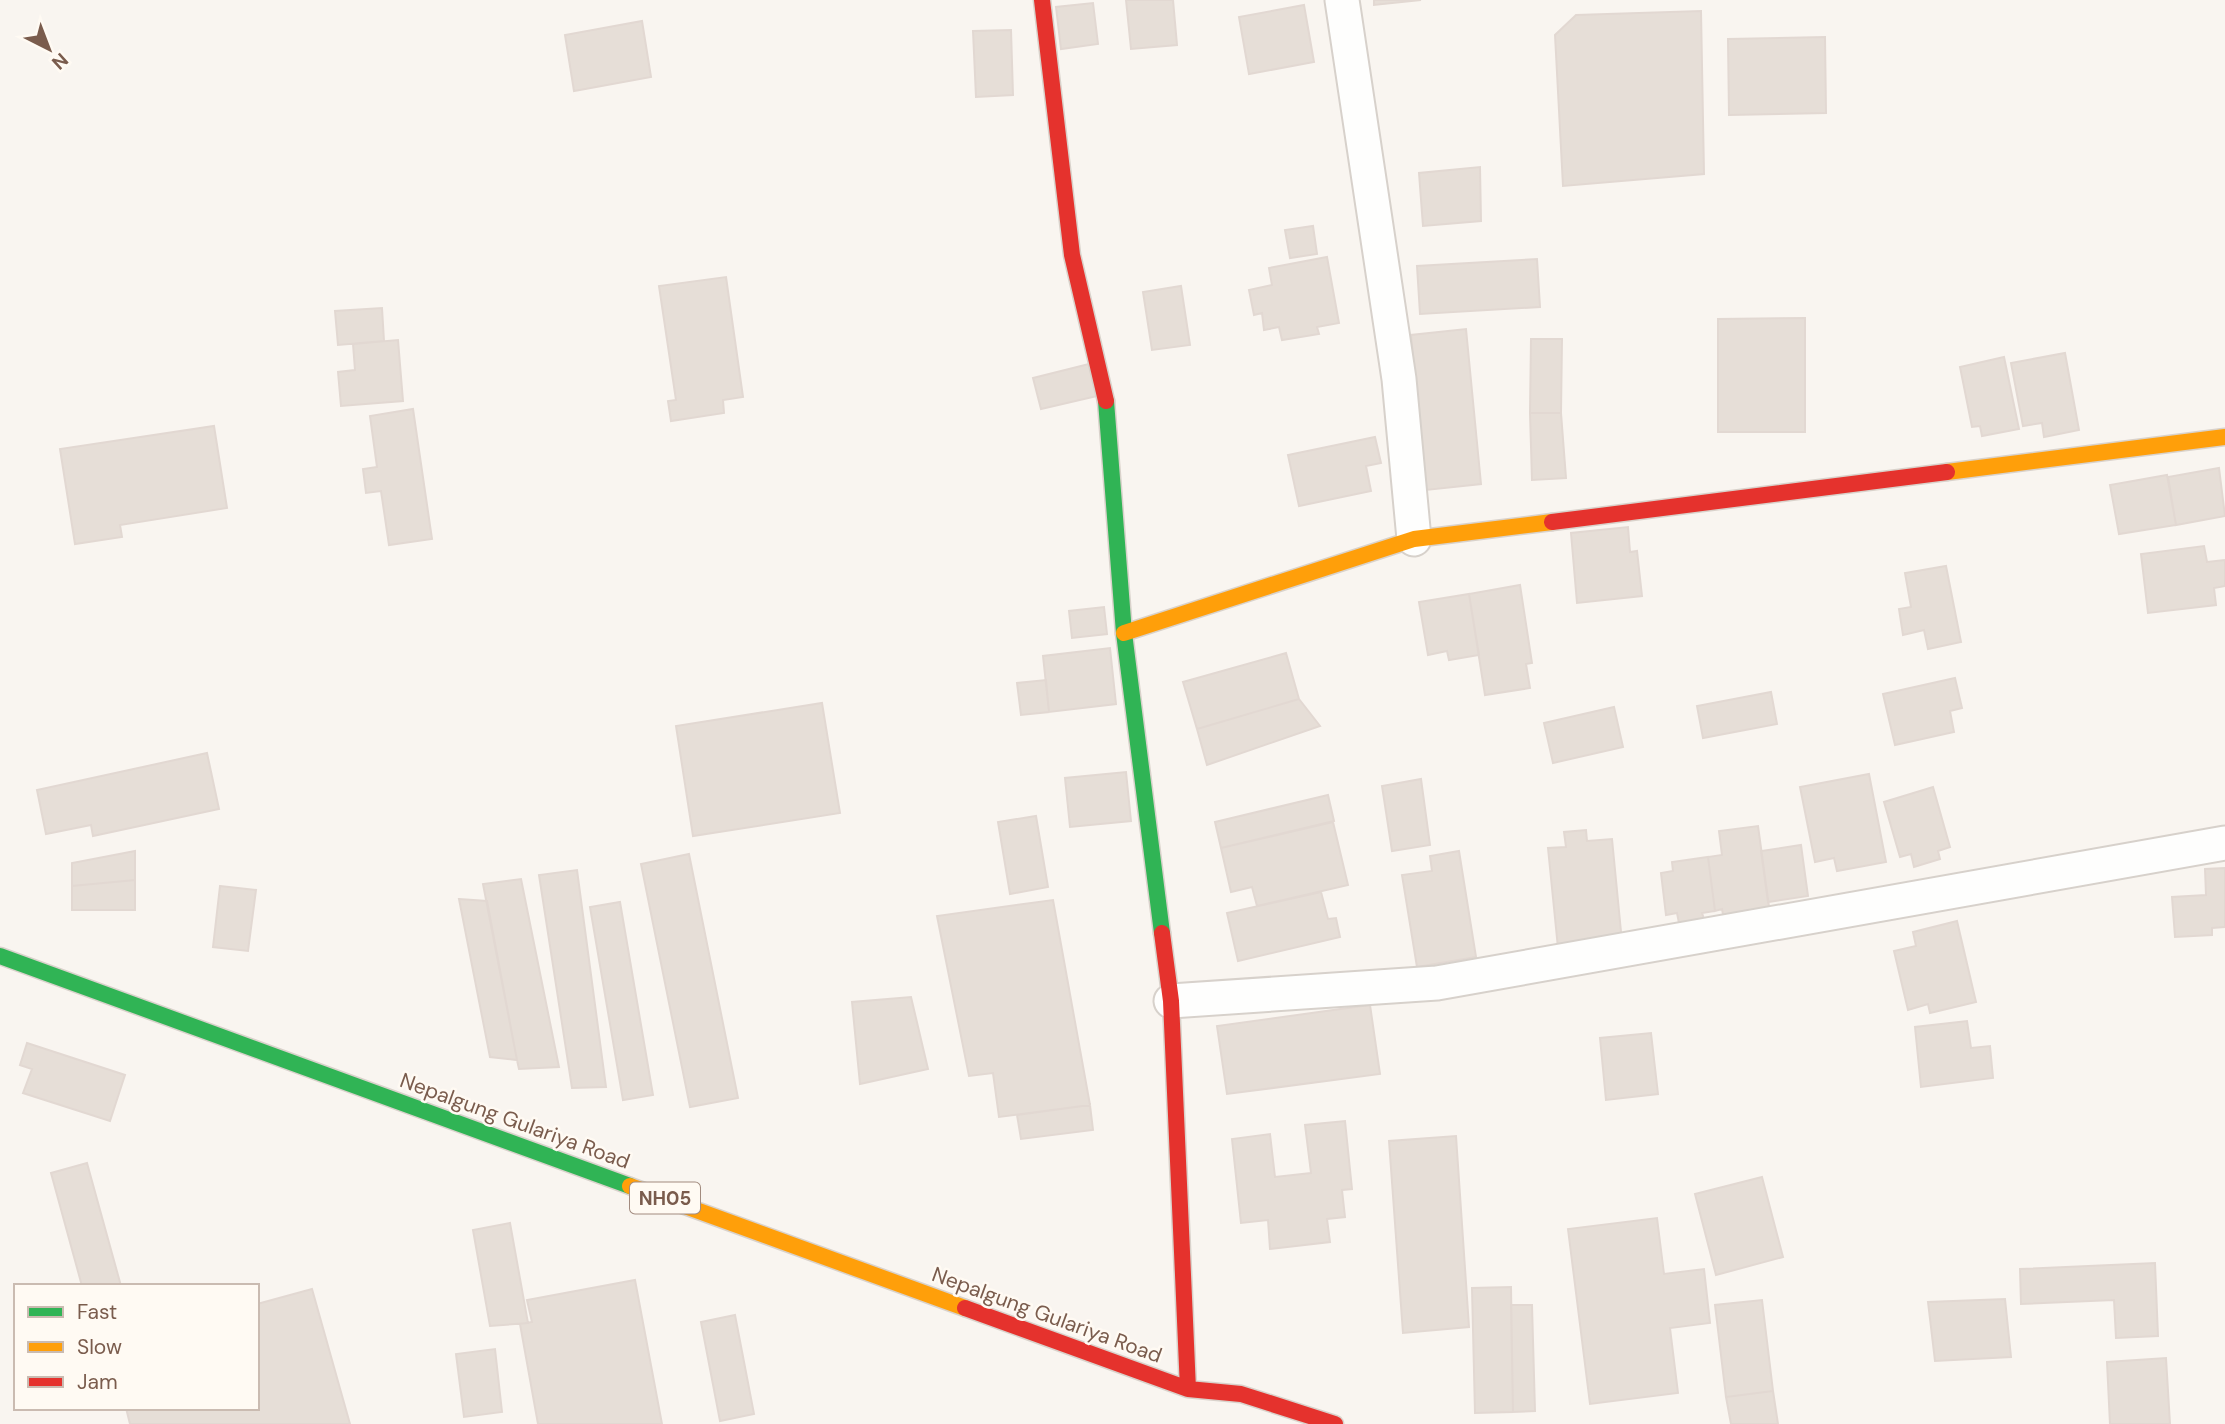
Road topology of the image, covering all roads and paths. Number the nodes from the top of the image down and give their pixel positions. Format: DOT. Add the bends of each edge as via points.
graph roads {
  1 [pos="1042,0"];
  2 [pos="1342,0"];
  3 [pos="2225,438"];
  4 [pos="1414,539"];
  5 [pos="1125,633"];
  6 [pos="2225,843"];
  7 [pos="0,956"];
  8 [pos="1171,1001"];
  9 [pos="1188,1389"];
  10 [pos="1335,1424"];
  1 -- 5 [label="street" via="1072,254 1106,397"];
  2 -- 4 [label="street" via="1399,379"];
  3 -- 4 [label="street"];
  4 -- 5 [label="street"];
  5 -- 8 [label="street"];
  6 -- 8 [label="street" via="1437,983"];
  7 -- 9 [label="street, Nepalgung Gulariya Road / NH05"];
  8 -- 9 [label="street"];
  9 -- 10 [label="street, Nepalgung Gulariya Road / NH05" via="1241,1394"];
}
